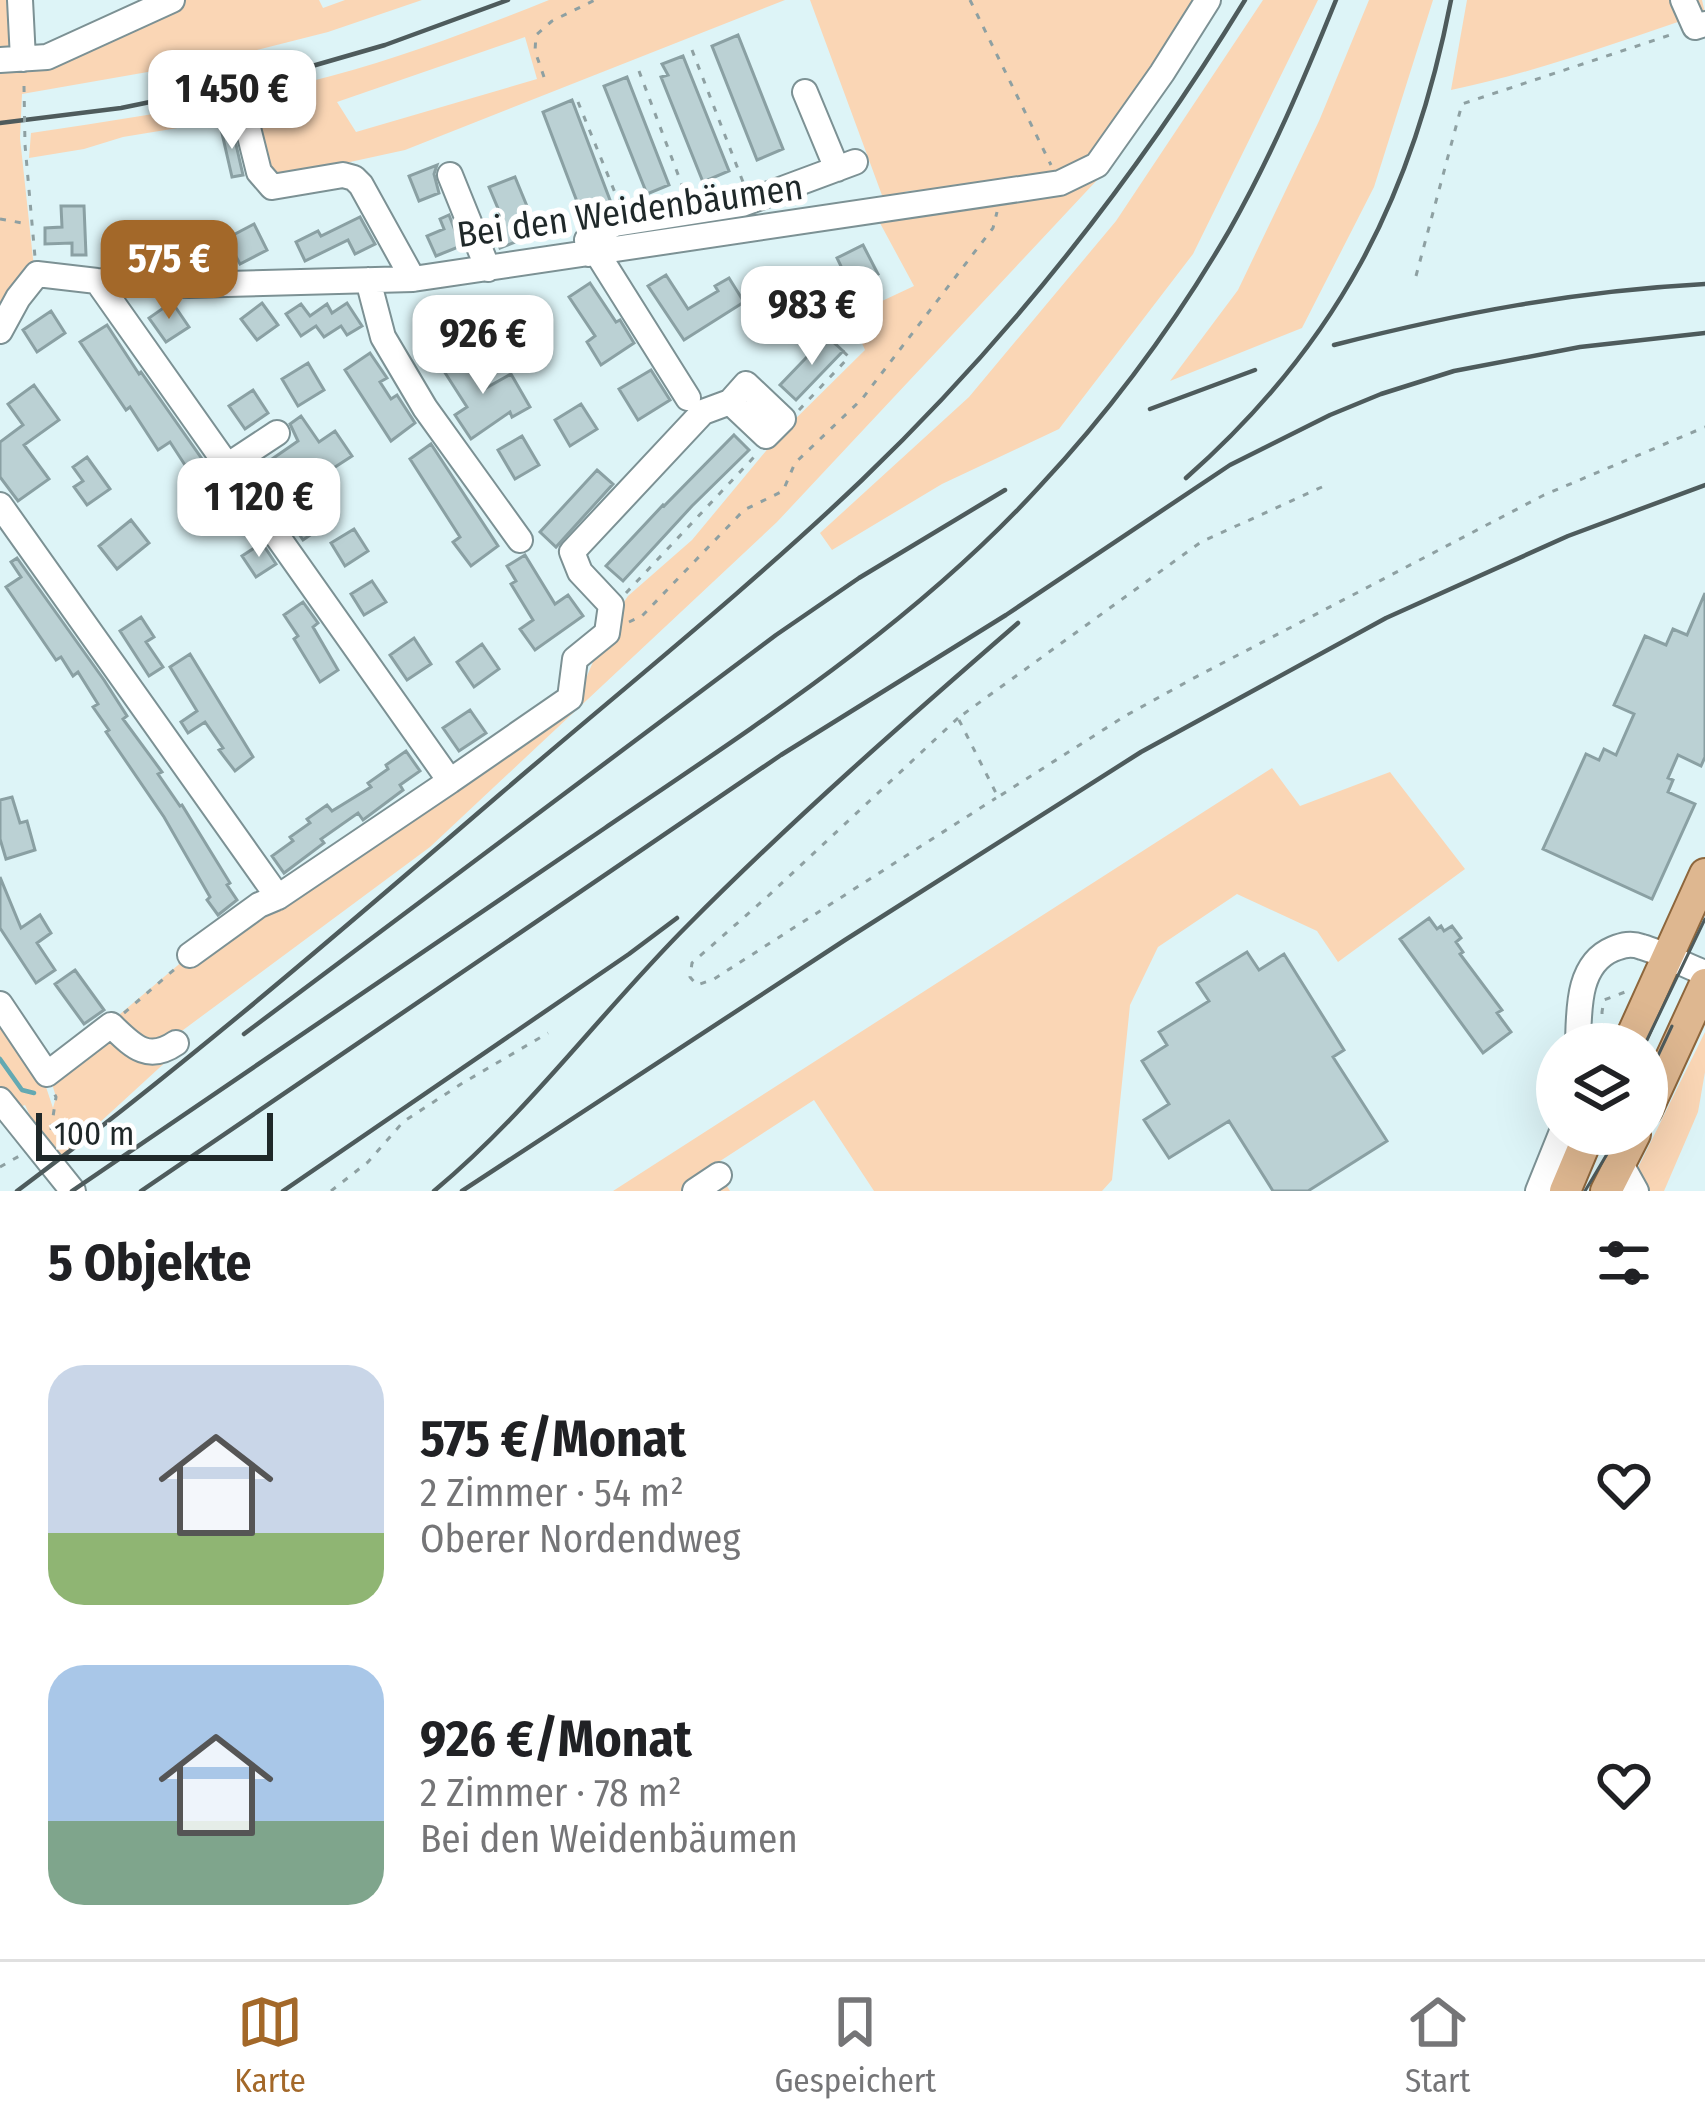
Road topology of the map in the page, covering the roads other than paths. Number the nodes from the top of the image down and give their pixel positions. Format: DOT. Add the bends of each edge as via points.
graph roads {
  1 [pos="20,0"];
  2 [pos="172,0"];
  3 [pos="1208,0"];
  4 [pos="1682,0"];
  5 [pos="1700,26"];
  6 [pos="11,59"];
  7 [pos="805,92"];
  8 [pos="248,128"];
  9 [pos="450,175"];
  10 [pos="592,254"];
  11 [pos="488,269"];
  12 [pos="413,279"];
  13 [pos="368,280"];
  14 [pos="98,281"];
  15 [pos="0,331"];
  16 [pos="688,398"];
  17 [pos="775,427"];
  18 [pos="278,433"];
  19 [pos="227,466"];
  20 [pos="0,505"];
  21 [pos="520,540"];
  22 [pos="450,782"];
  23 [pos="1705,874"];
  24 [pos="278,897"];
  25 [pos="190,955"];
  26 [pos="1667,958"];
  27 [pos="1705,974"];
  28 [pos="1705,984"];
  29 [pos="0,1004"];
  30 [pos="1579,1023"];
  31 [pos="1638,1023"];
  32 [pos="176,1043"];
  33 [pos="1668,1064"];
  34 [pos="0,1100"];
  35 [pos="1553,1155"];
  36 [pos="1580,1155"];
  37 [pos="719,1175"];
  38 [pos="73,1191"];
  39 [pos="695,1191"];
  40 [pos="1538,1191"];
  41 [pos="1565,1191"];
  1 -- 6 [label="street"];
  2 -- 6 [label="street" via="47,57"];
  3 -- 10 [label="street, Bei den Weidenbäumen" via="1097,165 1060,183"];
  4 -- 5 [label="street"];
  7 -- 10 [label="street" via="846,165 750,200 595,232 587,240"];
  8 -- 12 [label="street" via="259,172 272,187 343,175 361,184"];
  9 -- 11 [label="street"];
  10 -- 11 [label="street, Bei den Weidenbäumen"];
  10 -- 16 [label="street"];
  11 -- 12 [label="street, Bei den Weidenbäumen"];
  12 -- 13 [label="street, Bei den Weidenbäumen"];
  13 -- 14 [label="street, Bei den Weidenbäumen"];
  13 -- 21 [label="street" via="383,338"];
  14 -- 15 [label="street, Bei den Weidenbäumen" via="37,274"];
  14 -- 19 [label="street"];
  17 -- 22 [label="street" via="746,384 730,402 703,412 572,552 611,605 607,632 575,659 569,698"];
  18 -- 19 [label="street"];
  19 -- 22 [label="street"];
  20 -- 24 [label="street"];
  22 -- 24 [label="street"];
  23 -- 26 [label="main road"];
  24 -- 25 [label="street"];
  26 -- 27 [label="street"];
  26 -- 30 [label="street" via="1627,944 1606,952 1585,979"];
  26 -- 31 [label="main road"];
  28 -- 33 [label="main road"];
  29 -- 32 [label="street" via="47,1074 111,1024 144,1052"];
  34 -- 38 [label="street"];
  35 -- 40 [label="street"];
  36 -- 41 [label="main road"];
  37 -- 39 [label="street"];
}
